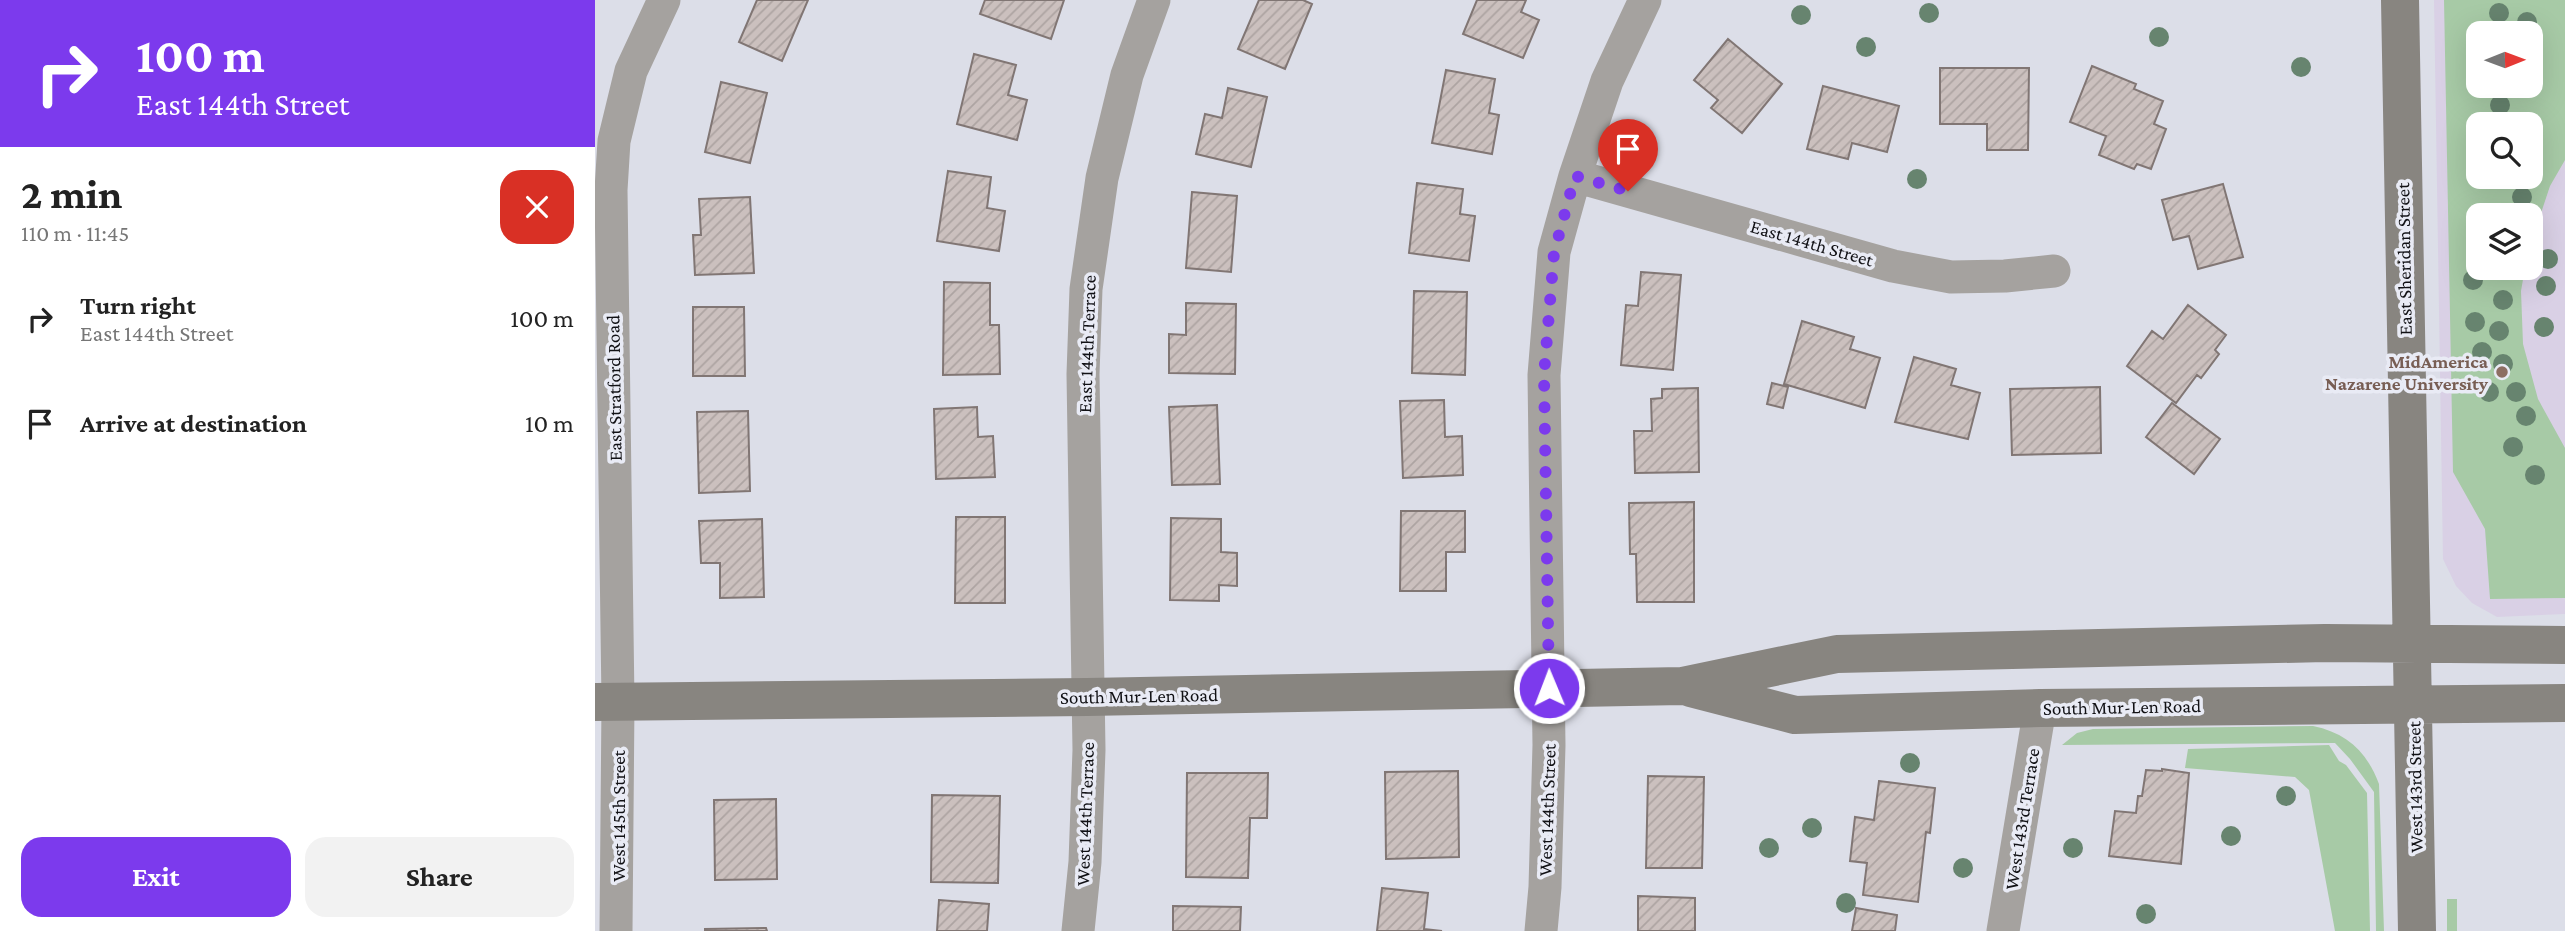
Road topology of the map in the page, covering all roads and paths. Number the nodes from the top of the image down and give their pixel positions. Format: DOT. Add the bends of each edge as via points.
graph roads {
  1 [pos="664,0"];
  2 [pos="1154,0"];
  3 [pos="1645,0"];
  4 [pos="2400,0"];
  5 [pos="1575,176"];
  6 [pos="2054,271"];
  7 [pos="2413,644"];
  8 [pos="2565,645"];
  9 [pos="1682,686"];
  10 [pos="1549,688"];
  11 [pos="1087,697"];
  12 [pos="607,702"];
  13 [pos="2565,703"];
  14 [pos="2414,706"];
  15 [pos="2040,708"];
  16 [pos="616,931"];
  17 [pos="1078,931"];
  18 [pos="1541,931"];
  19 [pos="2003,931"];
  20 [pos="2417,931"];
  1 -- 12 [label="street, East Stratford Road" via="631,71 614,141"];
  2 -- 11 [label="street, East 144th Terrace" via="1127,75 1102,177 1086,289"];
  3 -- 5 [label="street" via="1607,81"];
  4 -- 7 [label="main road, East Sheridan Street"];
  5 -- 6 [label="street, East 144th Street" via="1893,266 1951,277"];
  5 -- 10 [label="street" via="1554,253 1544,375"];
  7 -- 8 [label="main road, South Mur-Len Road"];
  7 -- 9 [label="main road, South Mur-Len Road" via="1837,654"];
  7 -- 14 [label="main road, West 143rd Street"];
  9 -- 10 [label="main road, South Mur-Len Road"];
  9 -- 15 [label="main road, South Mur-Len Road" via="1795,715"];
  10 -- 11 [label="main road, South Mur-Len Road"];
  10 -- 18 [label="street, West 144th Street"];
  11 -- 12 [label="main road, South Mur-Len Road"];
  11 -- 17 [label="street, West 144th Terrace" via="1085,862"];
  12 -- 16 [label="street, West 145th Street"];
  13 -- 14 [label="main road, South Mur-Len Road"];
  14 -- 15 [label="main road, South Mur-Len Road"];
  14 -- 20 [label="main road, West 143rd Street"];
  15 -- 19 [label="street, West 143rd Terrace"];
}
